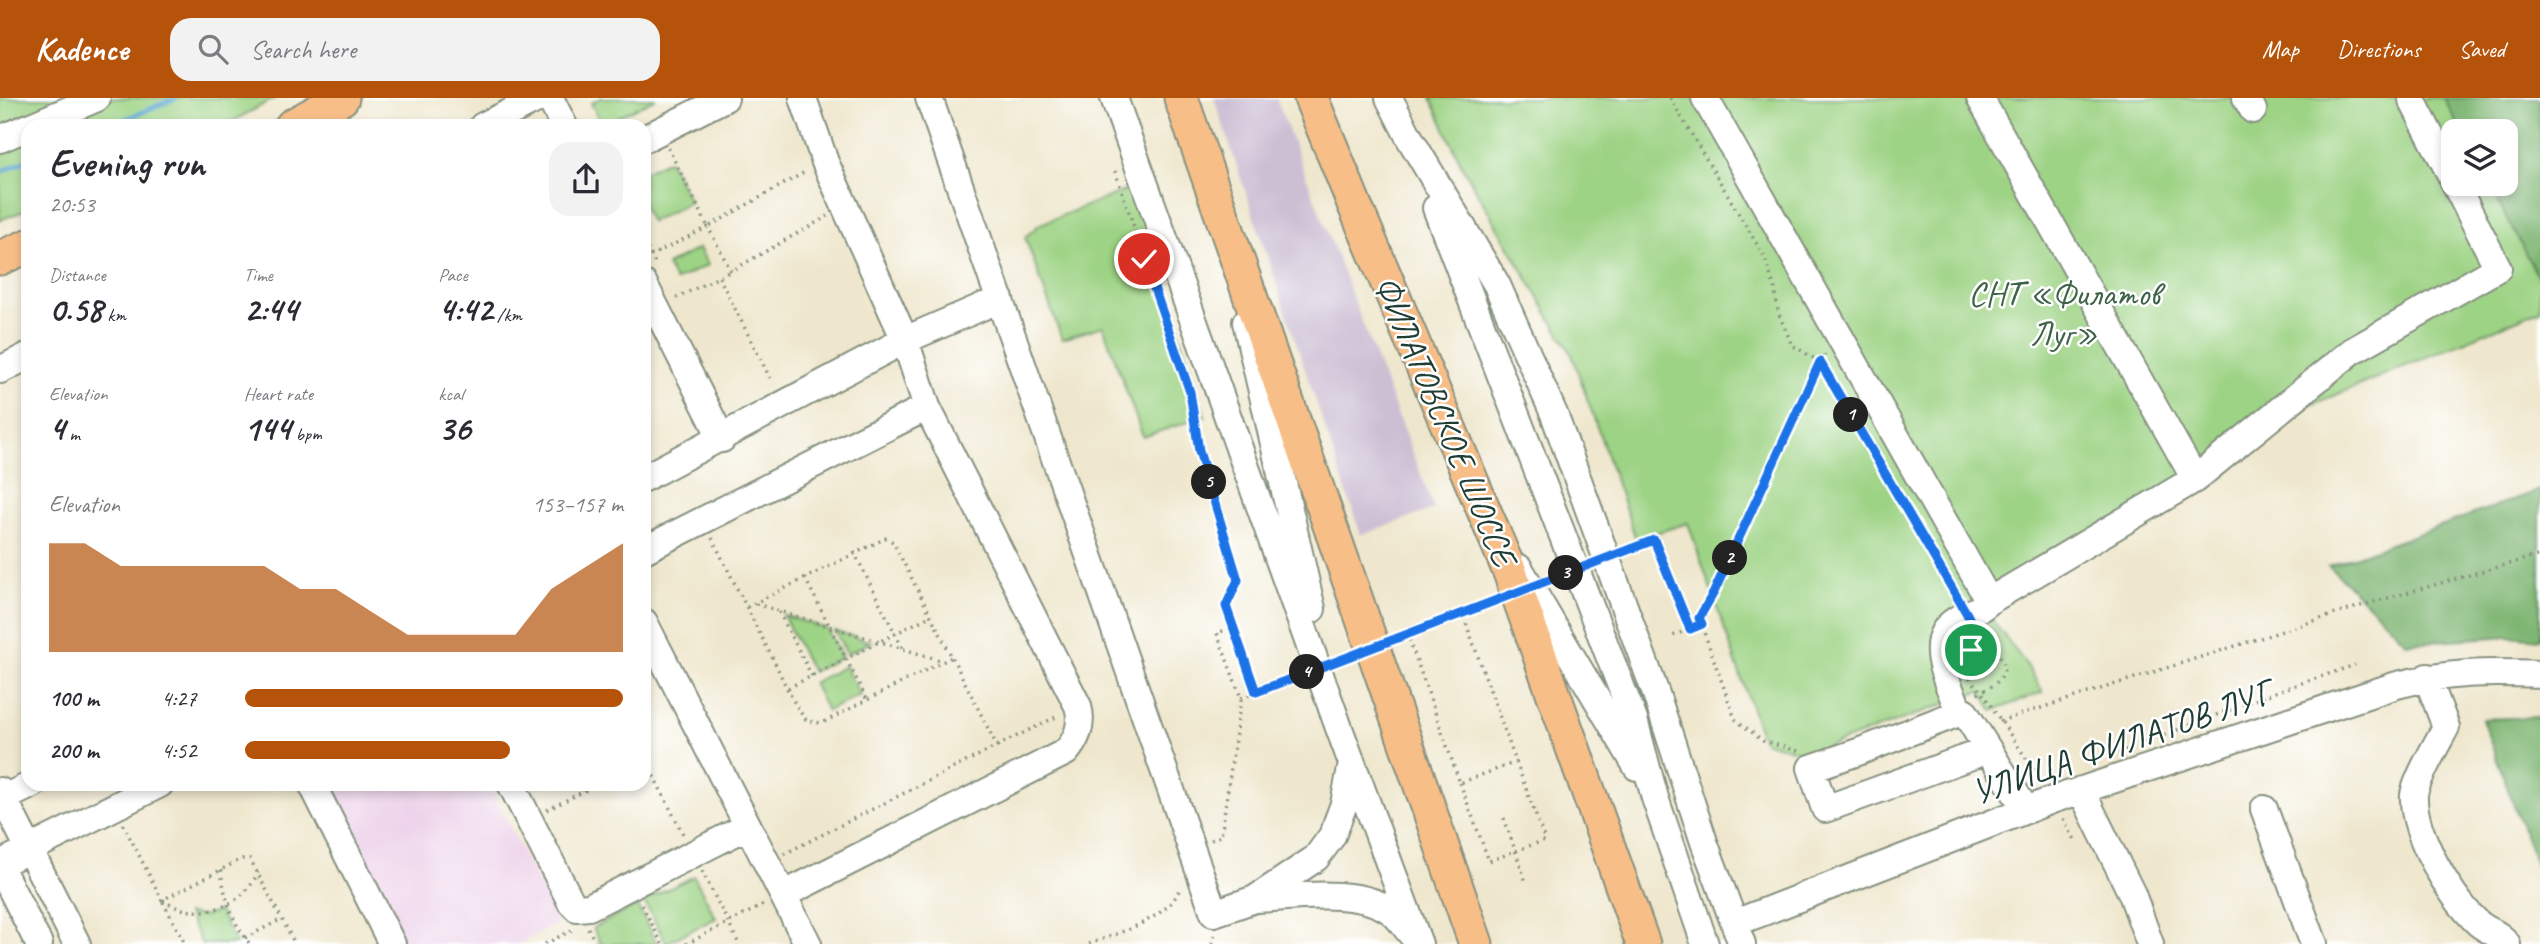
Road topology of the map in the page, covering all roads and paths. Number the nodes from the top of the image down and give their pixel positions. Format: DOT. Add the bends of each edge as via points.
graph roads {
  1 [pos="97,98"];
  2 [pos="342,98"];
  3 [pos="539,98"];
  4 [pos="550,98"];
  5 [pos="725,98"];
  6 [pos="803,98"];
  7 [pos="929,98"];
  8 [pos="1114,98"];
  9 [pos="1181,98"];
  10 [pos="1311,98"];
  11 [pos="1390,98"];
  12 [pos="1670,98"];
  13 [pos="1705,98"];
  14 [pos="1980,98"];
  15 [pos="2412,100"];
  16 [pos="48,119"];
  17 [pos="304,119"];
  18 [pos="497,119"];
  19 [pos="560,119"];
  20 [pos="21,131"];
  21 [pos="652,135"];
  22 [pos="1409,137"];
  23 [pos="0,139"];
  24 [pos="2441,157"];
  25 [pos="825,161"];
  26 [pos="1114,168"];
  27 [pos="2461,196"];
  28 [pos="1218,201"];
  29 [pos="845,206"];
  30 [pos="708,227"];
  31 [pos="21,249"];
  32 [pos="651,256"];
  33 [pos="0,258"];
  34 [pos="731,271"];
  35 [pos="719,277"];
  36 [pos="651,298"];
  37 [pos="1000,299"];
  38 [pos="656,308"];
  39 [pos="905,341"];
  40 [pos="1826,351"];
  41 [pos="21,360"];
  42 [pos="1820,362"];
  43 [pos="0,370"];
  44 [pos="770,378"];
  45 [pos="927,407"];
  46 [pos="723,439"];
  47 [pos="651,475"];
  48 [pos="2195,479"];
  49 [pos="1484,509"];
  50 [pos="710,535"];
  51 [pos="1654,540"];
  52 [pos="651,546"];
  53 [pos="1630,547"];
  54 [pos="855,552"];
  55 [pos="2540,555"];
  56 [pos="805,578"];
  57 [pos="754,603"];
  58 [pos="747,607"];
  59 [pos="1978,607"];
  60 [pos="779,611"];
  61 [pos="1462,612"];
  62 [pos="930,616"];
  63 [pos="1702,624"];
  64 [pos="830,626"];
  65 [pos="1232,628"];
  66 [pos="1690,629"];
  67 [pos="1407,633"];
  68 [pos="896,634"];
  69 [pos="651,636"];
  70 [pos="1670,636"];
  71 [pos="880,642"];
  72 [pos="1982,646"];
  73 [pos="904,649"];
  74 [pos="952,657"];
  75 [pos="846,659"];
  76 [pos="944,661"];
  77 [pos="2355,665"];
  78 [pos="2540,674"];
  79 [pos="812,676"];
  80 [pos="2427,677"];
  81 [pos="788,688"];
  82 [pos="1254,693"];
  83 [pos="1241,698"];
  84 [pos="867,700"];
  85 [pos="1955,701"];
  86 [pos="1078,706"];
  87 [pos="1993,711"];
  88 [pos="2000,721"];
  89 [pos="1339,729"];
  90 [pos="1763,741"];
  91 [pos="997,746"];
  92 [pos="1988,750"];
  93 [pos="2107,757"];
  94 [pos="1516,762"];
  95 [pos="1352,763"];
  96 [pos="1460,783"];
  97 [pos="2043,784"];
  98 [pos="21,788"];
  99 [pos="2081,790"];
  100 [pos="146,791"];
  101 [pos="316,791"];
  102 [pos="515,791"];
  103 [pos="584,791"];
  104 [pos="1,796"];
  105 [pos="1656,798"];
  106 [pos="2264,809"];
  107 [pos="2026,810"];
  108 [pos="1504,818"];
  109 [pos="529,819"];
  110 [pos="748,826"];
  111 [pos="125,828"];
  112 [pos="1206,842"];
  113 [pos="30,849"];
  114 [pos="1515,851"];
  115 [pos="767,863"];
  116 [pos="0,866"];
  117 [pos="221,870"];
  118 [pos="258,872"];
  119 [pos="1182,878"];
  120 [pos="1526,882"];
  121 [pos="632,885"];
  122 [pos="783,895"];
  123 [pos="1255,899"];
  124 [pos="162,900"];
  125 [pos="228,904"];
  126 [pos="282,919"];
  127 [pos="575,929"];
  128 [pos="1739,934"];
  129 [pos="245,938"];
  130 [pos="1419,943"];
  131 [pos="39,944"];
  132 [pos="77,944"];
  133 [pos="185,944"];
  134 [pos="250,944"];
  135 [pos="295,944"];
  136 [pos="392,944"];
  137 [pos="545,944"];
  138 [pos="662,944"];
  139 [pos="686,944"];
  140 [pos="808,944"];
  141 [pos="1089,944"];
  142 [pos="1476,944"];
  143 [pos="1643,944"];
  144 [pos="1704,944"];
  145 [pos="2151,944"];
  146 [pos="2314,944"];
  147 [pos="2507,944"];
  1 -- 16 [label="street"];
  2 -- 17 [label="main road"];
  3 -- 18 [label="street"];
  4 -- 19 [label="street"];
  5 -- 21 [label="street"];
  6 -- 25 [label="street"];
  7 -- 37 [label="street"];
  8 -- 89 [label="street"];
  9 -- 28 [label="main road"];
  10 -- 49 [label="main road, ФИЛАТОВСКОЕ ШОССЕ"];
  11 -- 22 [label="street"];
  12 -- 42 [label="path" via="1764,256 1792,345"];
  13 -- 59 [label="street"];
  14 -- 48 [label="street"];
  15 -- 24 [label="street"];
  20 -- 23 [label="street"];
  21 -- 30 [label="path"];
  22 -- 105 [label="street" via="1633,720"];
  22 -- 128 [label="street" via="1497,285 1554,414"];
  25 -- 29 [label="street"];
  25 -- 30 [label="path"];
  26 -- 65 [label="path" via="1190,392 1199,451 1238,580 1226,606"];
  27 -- 48 [label="street" via="2498,268 2352,351"];
  28 -- 89 [label="street"];
  28 -- 142 [label="main road"];
  29 -- 34 [label="path"];
  29 -- 39 [label="street"];
  30 -- 32 [label="path"];
  30 -- 34 [label="path"];
  31 -- 33 [label="main road"];
  34 -- 35 [label="path"];
  35 -- 38 [label="path"];
  35 -- 44 [label="path"];
  36 -- 38 [label="street"];
  37 -- 39 [label="street"];
  37 -- 123 [label="street" via="1214,913"];
  38 -- 46 [label="street"];
  39 -- 45 [label="street"];
  39 -- 46 [label="street"];
  40 -- 42 [label="path"];
  41 -- 43 [label="street"];
  42 -- 59 [label="path"];
  42 -- 63 [label="path" via="1699,618"];
  45 -- 52 [label="street"];
  45 -- 86 [label="street"];
  46 -- 47 [label="street"];
  48 -- 59 [label="street"];
  49 -- 105 [label="street"];
  49 -- 143 [label="main road, ФИЛАТОВСКОЕ ШОССЕ"];
  50 -- 58 [label="path"];
  51 -- 53 [label="path, bridge" via="1660,535"];
  51 -- 61 [label="path, bridge"];
  51 -- 66 [label="path"];
  54 -- 56 [label="path"];
  54 -- 62 [label="path" via="890,539"];
  54 -- 68 [label="path"];
  55 -- 88 [label="path" via="2367,604"];
  56 -- 57 [label="path"];
  56 -- 64 [label="path"];
  57 -- 58 [label="path"];
  57 -- 60 [label="path"];
  58 -- 81 [label="path"];
  59 -- 72 [label="path"];
  59 -- 85 [label="street" via="1952,622 1942,638 1939,661"];
  60 -- 64 [label="path"];
  60 -- 79 [label="path"];
  61 -- 67 [label="path, bridge"];
  61 -- 94 [label="path, bridge"];
  62 -- 68 [label="path"];
  62 -- 74 [label="path"];
  63 -- 66 [label="path"];
  63 -- 90 [label="path" via="1735,719"];
  64 -- 71 [label="path"];
  64 -- 75 [label="path"];
  65 -- 82 [label="path"];
  65 -- 83 [label="path" via="1217,634"];
  66 -- 70 [label="path"];
  67 -- 82 [label="path, bridge"];
  67 -- 96 [label="path, bridge"];
  68 -- 71 [label="path"];
  68 -- 73 [label="path"];
  69 -- 110 [label="street"];
  71 -- 73 [label="path"];
  71 -- 75 [label="path"];
  72 -- 72 [label="path" via="1971,650 1964,670 1981,691 2003,677 2005,666 1993,649"];
  73 -- 76 [label="path"];
  74 -- 76 [label="path"];
  74 -- 91 [label="path"];
  75 -- 79 [label="path"];
  75 -- 84 [label="path"];
  76 -- 84 [label="path"];
  77 -- 93 [label="path"];
  78 -- 80 [label="street, УЛИЦА ФИЛАТОВ ЛУГ" via="2469,672"];
  79 -- 81 [label="path"];
  80 -- 99 [label="street, УЛИЦА ФИЛАТОВ ЛУГ"];
  80 -- 147 [label="street" via="2446,727 2414,793 2421,834 2442,878 2458,899 2478,923"];
  81 -- 84 [label="path" via="801,714 813,723 822,723"];
  82 -- 83 [label="path"];
  83 -- 112 [label="path" via="1221,836"];
  86 -- 91 [label="path"];
  86 -- 122 [label="street" via="1079,731 1066,752"];
  87 -- 88 [label="path"];
  88 -- 97 [label="path"];
  89 -- 95 [label="street"];
  91 -- 115 [label="path"];
  92 -- 92 [label="street" via="1964,711 1811,768 1825,808"];
  92 -- 107 [label="street"];
  94 -- 96 [label="path, bridge"];
  94 -- 114 [label="path, bridge" via="1545,840"];
  95 -- 123 [label="street" via="1344,804 1332,836 1317,858"];
  95 -- 130 [label="street"];
  96 -- 114 [label="path, bridge" via="1489,861"];
  98 -- 104 [label="street"];
  99 -- 107 [label="street, УЛИЦА ФИЛАТОВ ЛУГ"];
  99 -- 145 [label="street"];
  100 -- 113 [label="street"];
  101 -- 136 [label="street"];
  102 -- 109 [label="street"];
  103 -- 109 [label="path"];
  104 -- 113 [label="street"];
  105 -- 144 [label="street"];
  106 -- 146 [label="street"];
  107 -- 128 [label="street, УЛИЦА ФИЛАТОВ ЛУГ"];
  108 -- 114 [label="path"];
  109 -- 121 [label="street" via="577,908"];
  110 -- 115 [label="street"];
  110 -- 121 [label="street"];
  111 -- 124 [label="path"];
  113 -- 116 [label="street"];
  113 -- 132 [label="street"];
  114 -- 120 [label="path"];
  115 -- 122 [label="street"];
  116 -- 131 [label="street"];
  117 -- 118 [label="path" via="246,858"];
  117 -- 124 [label="path"];
  117 -- 125 [label="path"];
  118 -- 125 [label="path" via="245,892"];
  118 -- 126 [label="path"];
  119 -- 141 [label="path" via="1167,909"];
  121 -- 138 [label="path"];
  122 -- 139 [label="path"];
  122 -- 140 [label="street"];
  123 -- 130 [label="street" via="1336,895 1368,901 1392,912"];
  124 -- 125 [label="path" via="182,910"];
  124 -- 133 [label="path"];
  125 -- 129 [label="path"];
  126 -- 129 [label="path"];
  126 -- 135 [label="path"];
  127 -- 137 [label="path"];
  129 -- 134 [label="path"];
}
